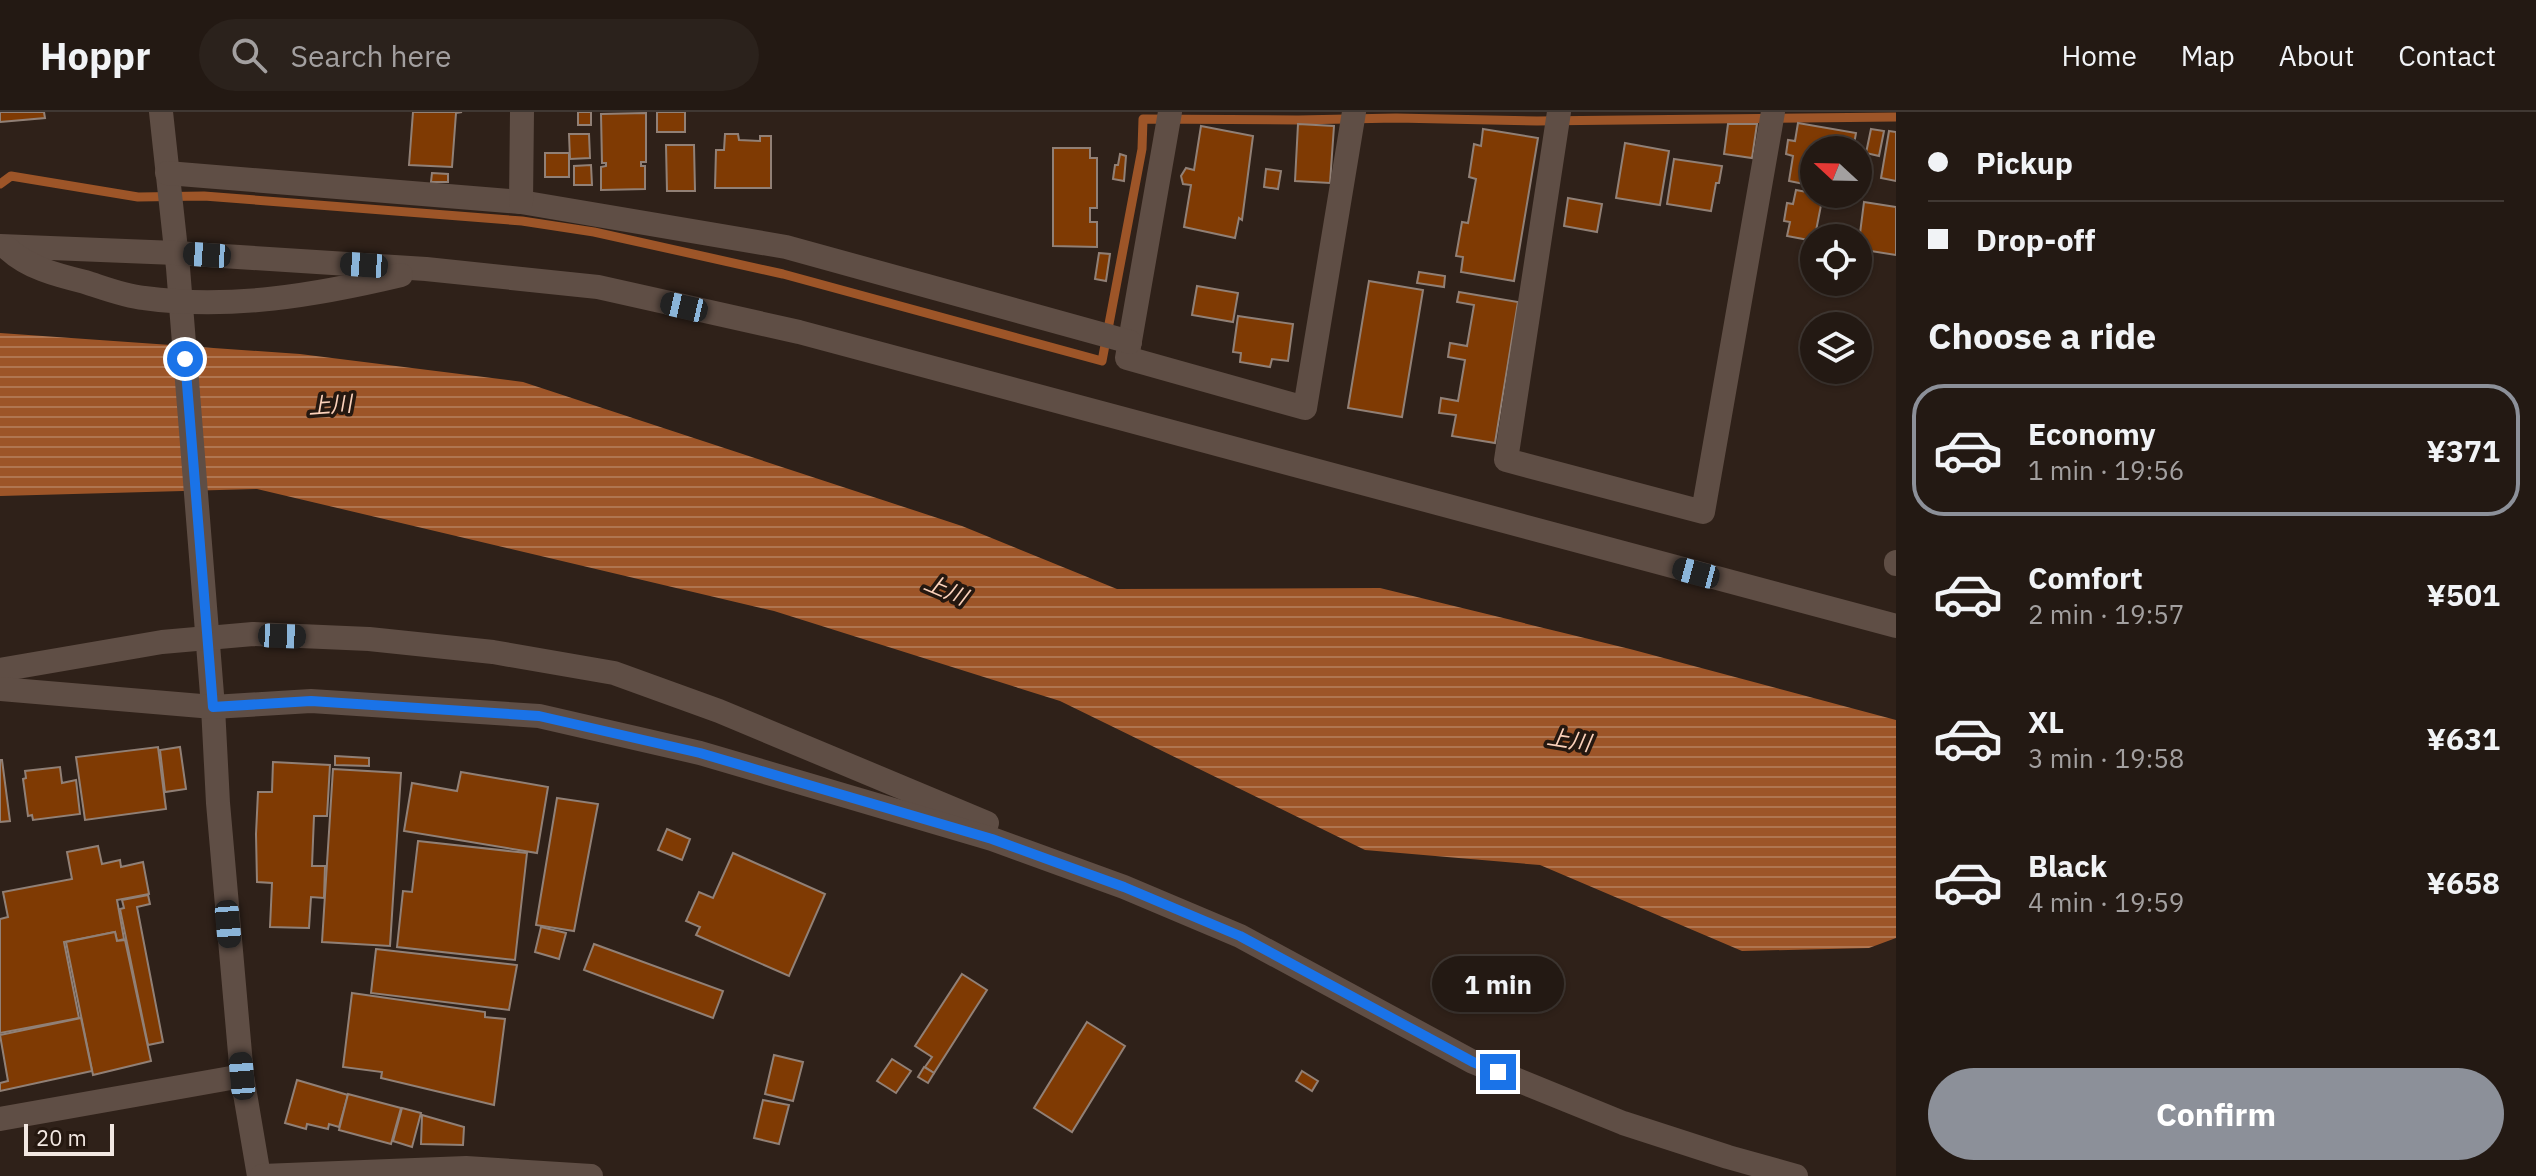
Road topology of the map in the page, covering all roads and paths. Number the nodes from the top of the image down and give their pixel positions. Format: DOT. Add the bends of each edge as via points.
graph roads {
  1 [pos="161,112"];
  2 [pos="522,112"];
  3 [pos="1170,112"];
  4 [pos="1354,112"];
  5 [pos="1559,112"];
  6 [pos="1773,112"];
  7 [pos="167,173"];
  8 [pos="521,202"];
  9 [pos="2,246"];
  10 [pos="177,261"];
  11 [pos="426,269"];
  12 [pos="1130,342"];
  13 [pos="1896,626"];
  14 [pos="0,670"];
  15 [pos="0,689"];
  16 [pos="212,698"];
  17 [pos="1124,887"];
  18 [pos="242,1076"];
  19 [pos="0,1119"];
  20 [pos="261,1176"];
  21 [pos="591,1176"];
  22 [pos="1796,1176"];
  1 -- 7 [label="street"];
  2 -- 8 [label="street"];
  3 -- 12 [label="street"];
  4 -- 12 [label="street" via="1305,408 1127,358"];
  5 -- 6 [label="street" via="1506,460 1703,512"];
  7 -- 8 [label="street"];
  7 -- 10 [label="street"];
  8 -- 12 [label="street" via="786,247"];
  9 -- 10 [label="street"];
  9 -- 11 [label="street" via="49,273 142,298 221,304 337,290"];
  10 -- 11 [label="street"];
  10 -- 16 [label="street"];
  11 -- 13 [label="street" via="598,287 799,332"];
  14 -- 17 [label="street" via="162,642 253,634 493,652 614,673 1095,866"];
  15 -- 16 [label="street"];
  16 -- 17 [label="street" via="539,716 714,757 992,839"];
  16 -- 18 [label="street"];
  17 -- 22 [label="street" via="1240,936 1473,1062 1623,1123"];
  18 -- 19 [label="street"];
  18 -- 20 [label="street"];
  20 -- 21 [label="street" via="466,1168"];
}
